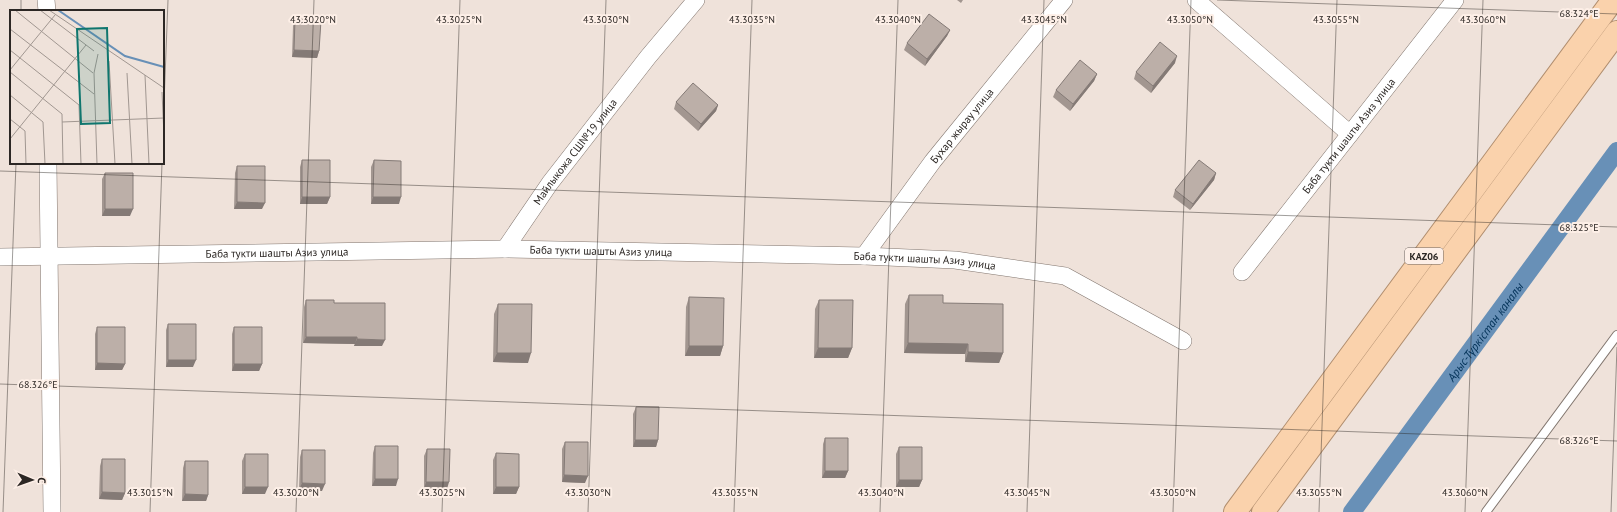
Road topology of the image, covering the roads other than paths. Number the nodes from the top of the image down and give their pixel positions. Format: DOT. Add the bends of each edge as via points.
graph roads {
  1 [pos="46,0"];
  2 [pos="696,0"];
  3 [pos="1064,0"];
  4 [pos="1196,0"];
  5 [pos="1455,0"];
  6 [pos="1613,0"];
  7 [pos="47,10"];
  8 [pos="1617,32"];
  9 [pos="1350,134"];
  10 [pos="48,164"];
  11 [pos="505,249"];
  12 [pos="49,256"];
  13 [pos="864,256"];
  14 [pos="0,257"];
  15 [pos="1242,272"];
  16 [pos="1617,335"];
  17 [pos="1183,341"];
  18 [pos="52,512"];
  19 [pos="1235,512"];
  20 [pos="1263,512"];
  21 [pos="1486,512"];
  1 -- 7 [label="street"];
  2 -- 11 [label="street, Майлыкожа СШ№19 улица" via="550,183"];
  3 -- 13 [label="street, Бухар жырау улица" via="933,161"];
  4 -- 9 [label="street"];
  5 -- 9 [label="street, Баба тукти шашты Азиз улица"];
  6 -- 19 [label="highway, KАZ06"];
  8 -- 20 [label="highway, KАZ06"];
  9 -- 15 [label="street, Баба тукти шашты Азиз улица"];
  10 -- 12 [label="street"];
  11 -- 12 [label="street, Баба тукти шашты Азиз улица"];
  11 -- 13 [label="street, Баба тукти шашты Азиз улица"];
  12 -- 14 [label="street, Баба тукти шашты Азиз улица"];
  12 -- 18 [label="street"];
  13 -- 17 [label="street, Баба тукти шашты Азиз улица" via="955,260 1065,276"];
  16 -- 21 [label="lane"];
}
